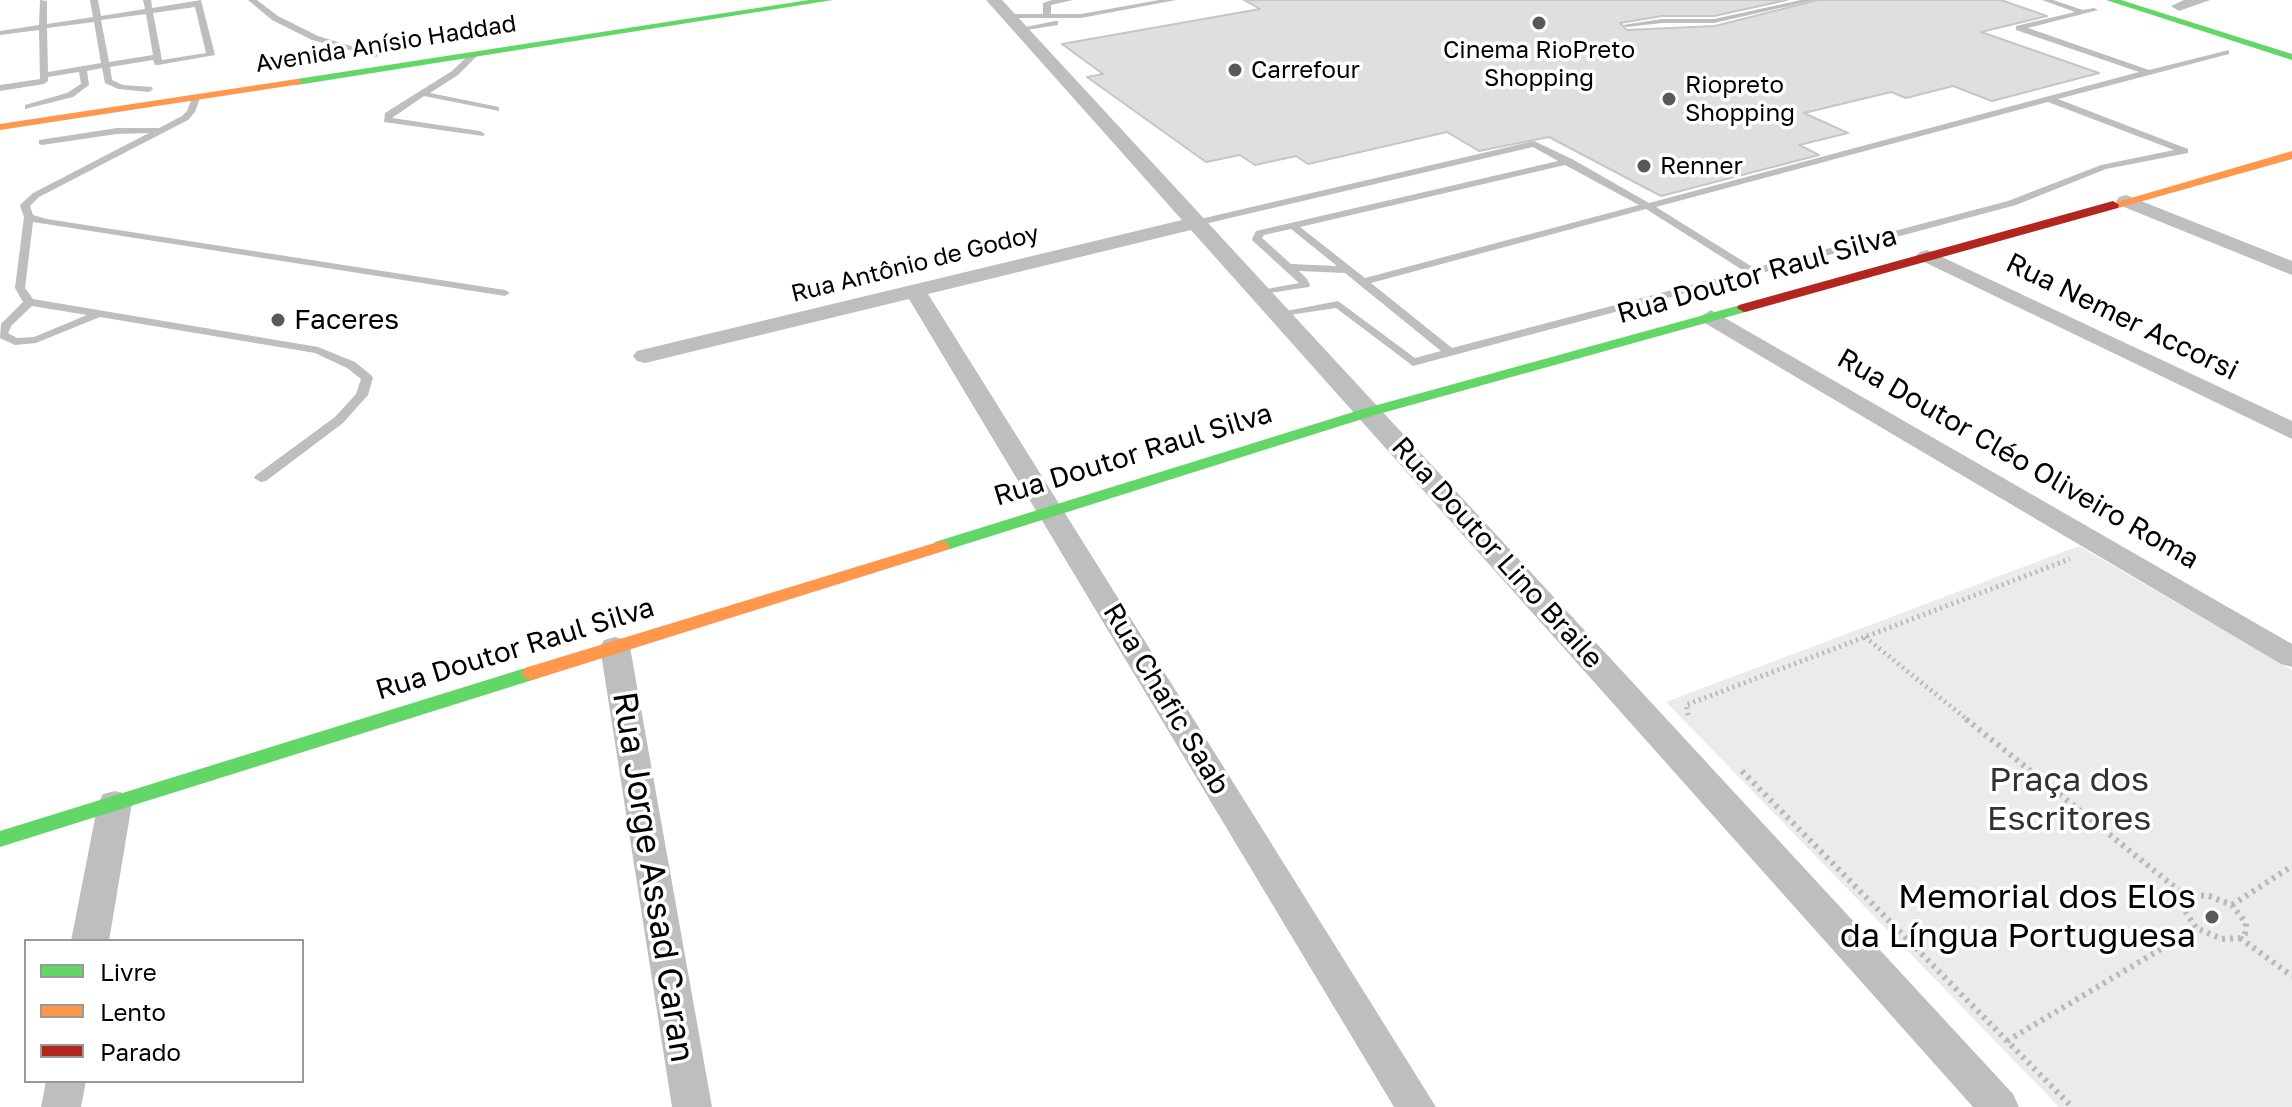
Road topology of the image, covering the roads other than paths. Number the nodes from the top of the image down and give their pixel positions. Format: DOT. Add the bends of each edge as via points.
graph roads {
  1 [pos="94,0"];
  2 [pos="147,0"];
  3 [pos="252,0"];
  4 [pos="749,0"];
  5 [pos="828,0"];
  6 [pos="994,0"];
  7 [pos="1069,0"];
  8 [pos="1172,0"];
  9 [pos="1811,0"];
  10 [pos="2046,0"];
  11 [pos="2202,0"];
  12 [pos="43,1"];
  13 [pos="197,2"];
  14 [pos="2111,3"];
  15 [pos="2163,6"];
  16 [pos="2094,10"];
  17 [pos="148,11"];
  18 [pos="2084,13"];
  19 [pos="1047,17"];
  20 [pos="1094,17"];
  21 [pos="97,19"];
  22 [pos="1014,22"];
  23 [pos="1627,25"];
  24 [pos="44,27"];
  25 [pos="0,33"];
  26 [pos="2289,40"];
  27 [pos="500,43"];
  28 [pos="2248,48"];
  29 [pos="2226,52"];
  30 [pos="475,54"];
  31 [pos="376,55"];
  32 [pos="156,57"];
  33 [pos="2292,57"];
  34 [pos="105,65"];
  35 [pos="83,69"];
  36 [pos="2146,72"];
  37 [pos="45,75"];
  38 [pos="0,88"];
  39 [pos="149,89"];
  40 [pos="424,94"];
  41 [pos="196,98"];
  42 [pos="2051,100"];
  43 [pos="28,107"];
  44 [pos="496,109"];
  45 [pos="0,111"];
  46 [pos="0,127"];
  47 [pos="161,130"];
  48 [pos="480,134"];
  49 [pos="42,142"];
  50 [pos="2292,155"];
  51 [pos="1569,161"];
  52 [pos="2126,201"];
  53 [pos="1648,206"];
  54 [pos="29,217"];
  55 [pos="1196,223"];
  56 [pos="1292,225"];
  57 [pos="1927,256"];
  58 [pos="1289,267"];
  59 [pos="2292,269"];
  60 [pos="1347,270"];
  61 [pos="1753,272"];
  62 [pos="1362,282"];
  63 [pos="915,291"];
  64 [pos="505,293"];
  65 [pos="1260,293"];
  66 [pos="29,302"];
  67 [pos="97,315"];
  68 [pos="1280,315"];
  69 [pos="1711,317"];
  70 [pos="1451,353"];
  71 [pos="645,356"];
  72 [pos="1369,412"];
  73 [pos="2292,431"];
  74 [pos="261,478"];
  75 [pos="1050,510"];
  76 [pos="615,647"];
  77 [pos="2292,657"];
  78 [pos="115,803"];
  79 [pos="0,839"];
  80 [pos="90,939"];
  81 [pos="66,1083"];
  82 [pos="61,1107"];
  83 [pos="692,1107"];
  84 [pos="1416,1107"];
  85 [pos="1999,1107"];
  1 -- 21 [label="lane"];
  2 -- 17 [label="lane"];
  3 -- 31 [label="lane" via="315,38"];
  4 -- 27 [label="main road, Avenida Anísio Haddad"];
  5 -- 27 [label="main road, Avenida Anísio Haddad"];
  6 -- 22 [label="street, Rua Doutor Lino Braile"];
  7 -- 19 [label="lane" via="1047,3"];
  8 -- 19 [label="lane"];
  9 -- 23 [label="lane" via="1712,21"];
  10 -- 18 [label="lane"];
  11 -- 15 [label="street"];
  12 -- 24 [label="lane"];
  13 -- 17 [label="lane"];
  13 -- 32 [label="lane" via="211,55 158,63"];
  14 -- 15 [label="main road"];
  15 -- 26 [label="main road"];
  15 -- 28 [label="main road"];
  16 -- 18 [label="lane"];
  17 -- 21 [label="lane"];
  17 -- 32 [label="lane"];
  18 -- 36 [label="lane" via="2019,28"];
  19 -- 22 [label="lane"];
  20 -- 22 [label="lane"];
  21 -- 24 [label="lane"];
  21 -- 34 [label="lane"];
  22 -- 55 [label="street, Rua Doutor Lino Braile"];
  24 -- 25 [label="lane"];
  24 -- 37 [label="lane"];
  26 -- 28 [label="main road"];
  27 -- 30 [label="main road, Avenida Anísio Haddad"];
  27 -- 31 [label="main road, Avenida Anísio Haddad"];
  28 -- 33 [label="main road"];
  29 -- 36 [label="lane"];
  30 -- 40 [label="lane"];
  30 -- 41 [label="main road, Avenida Anísio Haddad"];
  31 -- 39 [label="main road, Avenida Anísio Haddad"];
  32 -- 34 [label="lane"];
  34 -- 35 [label="lane"];
  34 -- 39 [label="lane" via="108,81"];
  35 -- 37 [label="lane"];
  35 -- 43 [label="lane" via="85,85"];
  36 -- 42 [label="lane"];
  37 -- 38 [label="lane" via="44,81"];
  39 -- 43 [label="main road, Avenida Anísio Haddad"];
  40 -- 44 [label="lane"];
  40 -- 48 [label="lane" via="387,120"];
  41 -- 46 [label="main road, Avenida Anísio Haddad"];
  41 -- 47 [label="lane" via="185,118"];
  42 -- 53 [label="lane"];
  42 -- 61 [label="lane" via="2185,151 2104,167 2012,203"];
  43 -- 45 [label="main road, Avenida Anísio Haddad"];
  47 -- 49 [label="lane"];
  47 -- 54 [label="lane" via="36,195 25,206"];
  50 -- 52 [label="main road, Rua Doutor Raul Silva"];
  51 -- 53 [label="lane"];
  51 -- 55 [label="lane" via="1525,144"];
  51 -- 56 [label="lane"];
  52 -- 57 [label="main road, Rua Doutor Raul Silva"];
  52 -- 59 [label="street"];
  53 -- 61 [label="lane"];
  53 -- 62 [label="lane"];
  54 -- 64 [label="lane"];
  54 -- 66 [label="lane" via="20,288"];
  55 -- 63 [label="street, Rua Antônio de Godoy"];
  55 -- 65 [label="street, Rua Doutor Lino Braile"];
  56 -- 58 [label="lane" via="1260,233 1257,239"];
  56 -- 60 [label="lane"];
  57 -- 69 [label="main road, Rua Doutor Raul Silva"];
  57 -- 73 [label="street, Rua Nemer Accorsi"];
  58 -- 60 [label="lane"];
  58 -- 65 [label="lane" via="1305,285"];
  60 -- 62 [label="lane"];
  61 -- 70 [label="lane"];
  62 -- 70 [label="lane"];
  63 -- 71 [label="street, Rua Antônio de Godoy"];
  63 -- 75 [label="street, Rua Chafic Saab"];
  65 -- 68 [label="street, Rua Doutor Lino Braile"];
  66 -- 67 [label="lane"];
  66 -- 67 [label="lane" via="2,334 15,342 36,340"];
  67 -- 74 [label="lane" via="318,350 367,378 362,395 339,420"];
  68 -- 70 [label="lane" via="1338,304 1413,362"];
  68 -- 72 [label="street, Rua Doutor Lino Braile"];
  69 -- 72 [label="main road, Rua Doutor Raul Silva"];
  69 -- 77 [label="street, Rua Doutor Cléo Oliveiro Roma"];
  72 -- 75 [label="main road, Rua Doutor Raul Silva"];
  72 -- 85 [label="street, Rua Doutor Lino Braile"];
  75 -- 76 [label="main road, Rua Doutor Raul Silva"];
  75 -- 84 [label="street, Rua Chafic Saab"];
  76 -- 78 [label="main road, Rua Doutor Raul Silva"];
  76 -- 83 [label="street, Rua Jorge Assad Caran"];
  78 -- 79 [label="main road, Rua Doutor Raul Silva"];
  78 -- 80 [label="street"];
  81 -- 82 [label="street"];
}
